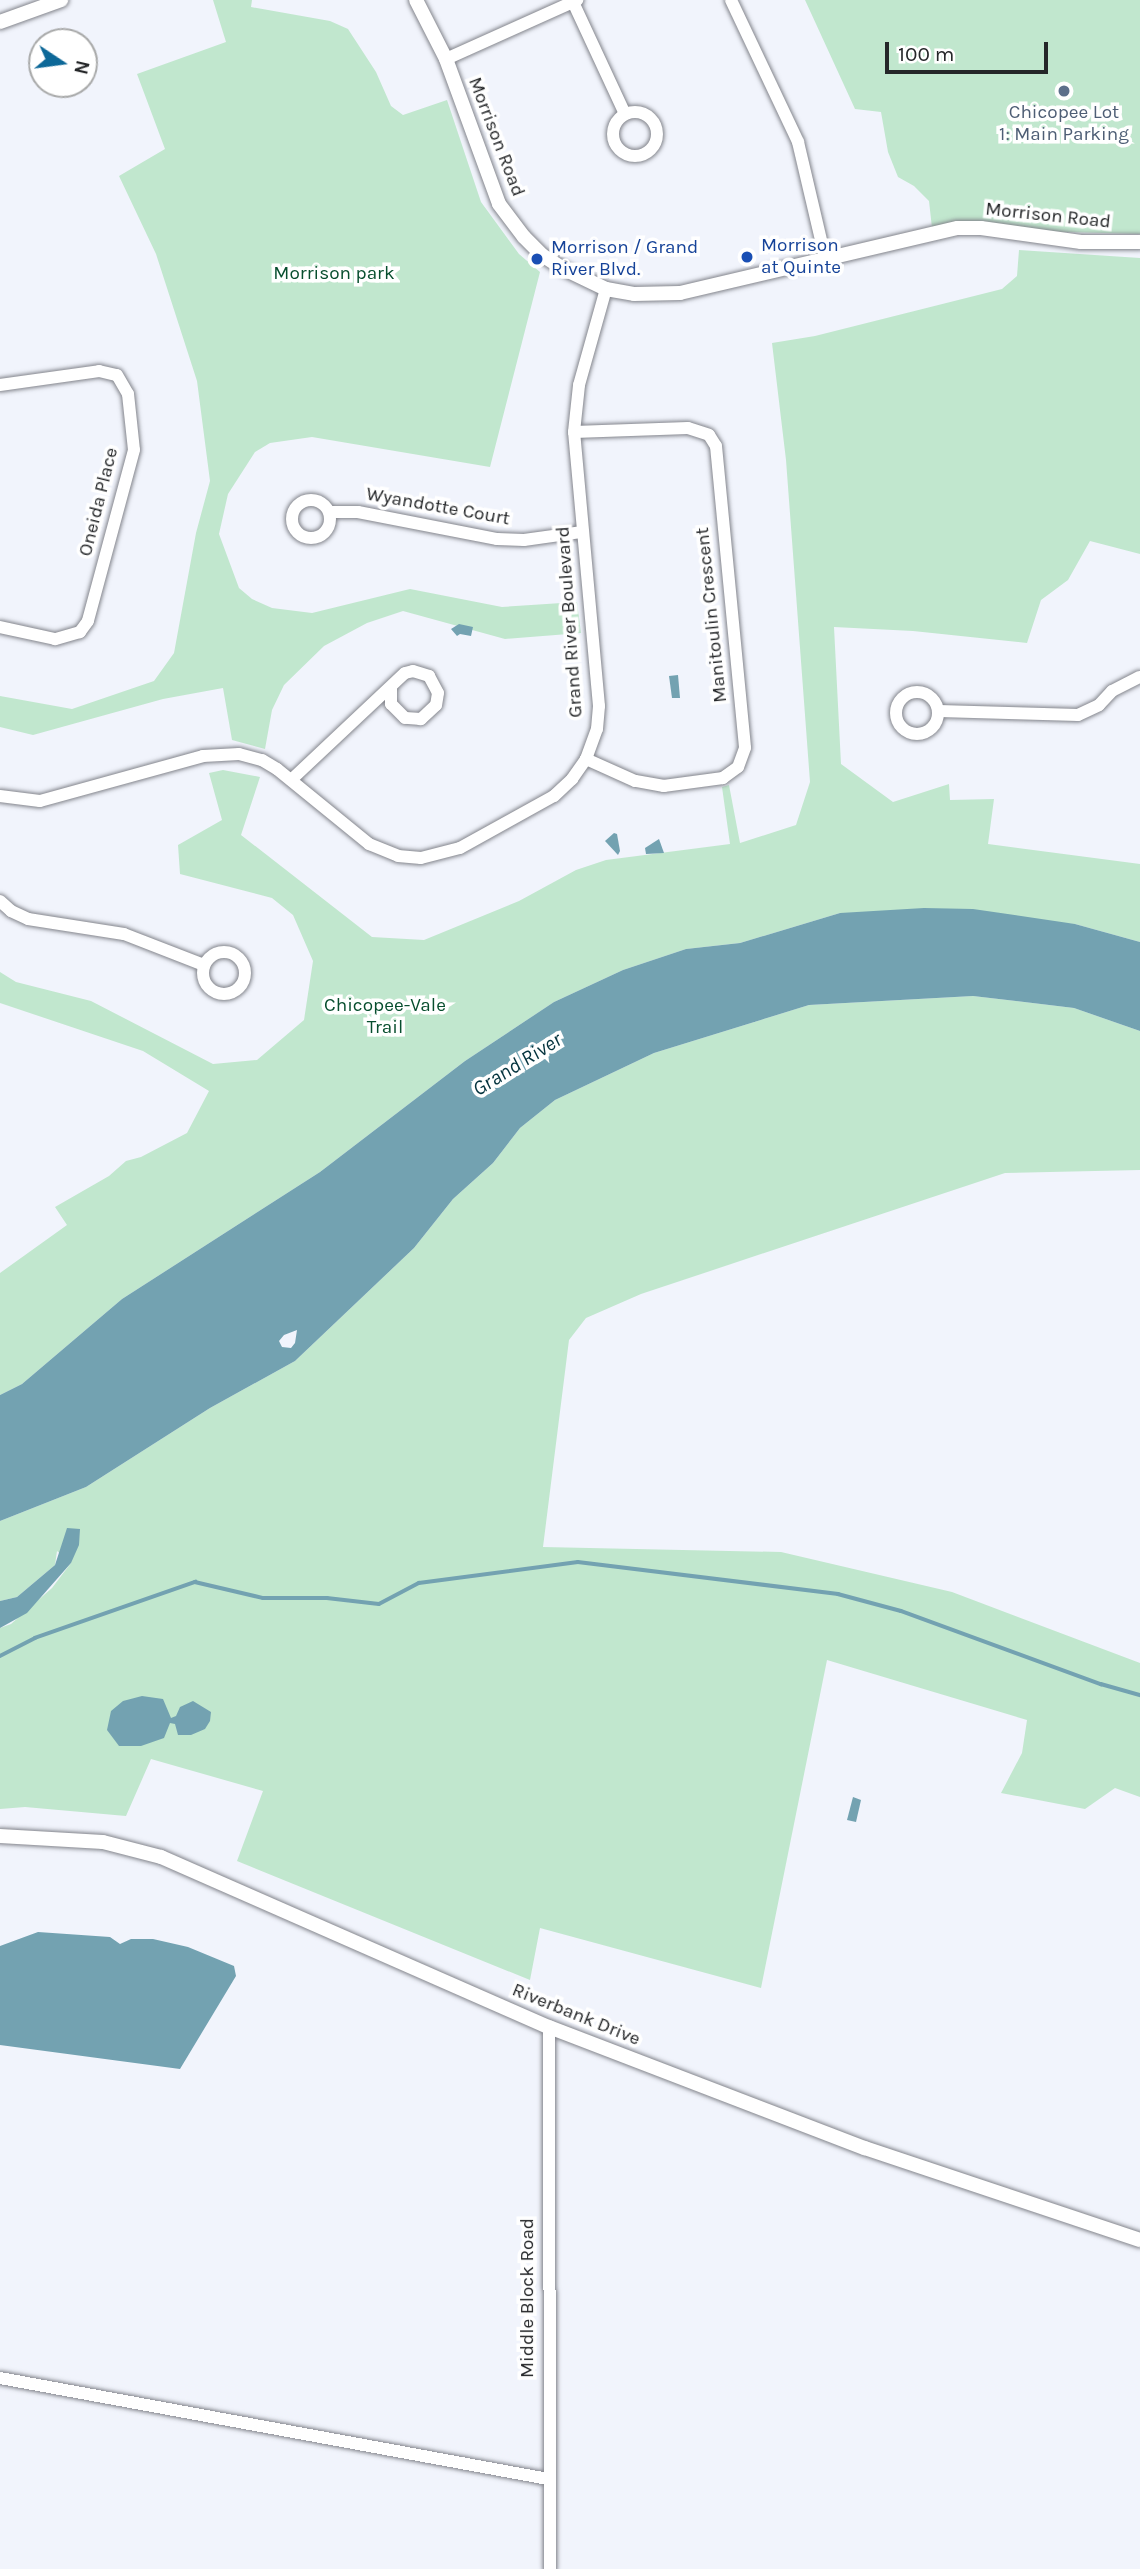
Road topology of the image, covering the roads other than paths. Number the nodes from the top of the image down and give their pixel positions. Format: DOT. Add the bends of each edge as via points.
graph roads {
  1 [pos="61,0"];
  2 [pos="416,0"];
  3 [pos="731,0"];
  4 [pos="575,1"];
  5 [pos="0,22"];
  6 [pos="446,59"];
  7 [pos="625,114"];
  8 [pos="1140,242"];
  9 [pos="825,257"];
  10 [pos="606,289"];
  11 [pos="0,385"];
  12 [pos="574,432"];
  13 [pos="329,512"];
  14 [pos="582,532"];
  15 [pos="0,626"];
  16 [pos="1140,677"];
  17 [pos="391,688"];
  18 [pos="939,711"];
  19 [pos="586,759"];
  20 [pos="291,780"];
  21 [pos="0,796"];
  22 [pos="0,901"];
  23 [pos="204,965"];
  24 [pos="0,1836"];
  25 [pos="549,2027"];
  26 [pos="1140,2240"];
  27 [pos="0,2378"];
  28 [pos="548,2479"];
  29 [pos="550,2569"];
  1 -- 5 [label="street"];
  2 -- 6 [label="street, Morrison Road"];
  3 -- 9 [label="street" via="798,142"];
  4 -- 6 [label="street"];
  4 -- 7 [label="street"];
  6 -- 10 [label="street, Morrison Road" via="490,184 510,221 542,254"];
  8 -- 9 [label="street, Morrison Road" via="1081,242 958,228"];
  9 -- 10 [label="street, Morrison Road" via="680,293"];
  10 -- 12 [label="street, Grand River Boulevard" via="579,385"];
  11 -- 15 [label="street, Oneida Place" via="99,371 117,375 128,394 134,450 88,621 80,632 55,639"];
  12 -- 14 [label="street, Grand River Boulevard"];
  12 -- 19 [label="street, Manitoulin Crescent" via="688,428 709,435 716,446 745,748 738,767 723,778 664,786 635,781"];
  13 -- 14 [label="street, Wyandotte Court" via="358,512 497,539"];
  14 -- 19 [label="street, Grand River Boulevard" via="598,706 597,729"];
  16 -- 18 [label="street" via="1078,716"];
  17 -- 20 [label="street"];
  19 -- 20 [label="street, Grand River Boulevard" via="554,796 460,848 421,859 369,844"];
  20 -- 21 [label="street, Grand River Boulevard" via="262,760 221,754 40,801"];
  22 -- 23 [label="street" via="28,919 124,934"];
  24 -- 25 [label="street, Riverbank Drive" via="103,1842 161,1857"];
  25 -- 26 [label="street, Riverbank Drive" via="865,2147"];
  25 -- 28 [label="street, Middle Block Road"];
  27 -- 28 [label="street"];
  28 -- 29 [label="street, Middle Block Road"];
}
